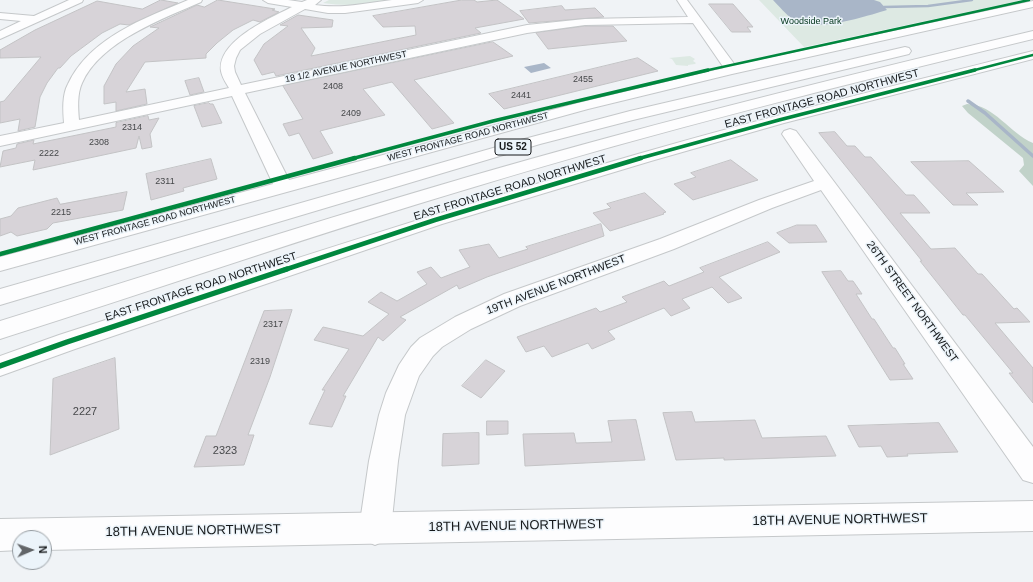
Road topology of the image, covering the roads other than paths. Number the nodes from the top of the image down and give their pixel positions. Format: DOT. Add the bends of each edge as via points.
graph roads {
  1 [pos="78,0"];
  2 [pos="197,0"];
  3 [pos="268,0"];
  4 [pos="316,0"];
  5 [pos="418,0"];
  6 [pos="682,0"];
  7 [pos="1033,4"];
  8 [pos="304,6"];
  9 [pos="0,16"];
  10 [pos="34,19"];
  11 [pos="696,20"];
  12 [pos="1033,21"];
  13 [pos="0,35"];
  14 [pos="1033,35"];
  15 [pos="1033,55"];
  16 [pos="732,70"];
  17 [pos="237,89"];
  18 [pos="72,125"];
  19 [pos="790,134"];
  20 [pos="0,141"];
  21 [pos="825,183"];
  22 [pos="284,186"];
  23 [pos="0,264"];
  24 [pos="0,297"];
  25 [pos="0,330"];
  26 [pos="0,366"];
  27 [pos="1033,470"];
  28 [pos="1033,516"];
  29 [pos="375,528"];
  30 [pos="0,535"];
  1 -- 10 [label="main road"];
  2 -- 18 [label="main road" via="129,32 94,58 80,74 74,88"];
  3 -- 8 [label="main road"];
  4 -- 8 [label="main road"];
  5 -- 8 [label="main road" via="349,10"];
  6 -- 11 [label="main road"];
  7 -- 16 [label="main road, WEST FRONTAGE ROAD NORTHWEST"];
  8 -- 17 [label="main road" via="250,36 235,48 227,64 228,72"];
  9 -- 10 [label="main road"];
  10 -- 13 [label="main road"];
  11 -- 16 [label="main road"];
  11 -- 17 [label="main road, 18 1/2 AVENUE NORTHWEST" via="544,26"];
  12 -- 24 [label="main road, US 52" via="586,128 408,177"];
  14 -- 25 [label="main road, US 52" via="750,104 522,167"];
  15 -- 26 [label="main road, EAST FRONTAGE ROAD NORTHWEST" via="690,145 435,220"];
  16 -- 22 [label="main road, WEST FRONTAGE ROAD NORTHWEST" via="583,106"];
  17 -- 18 [label="main road, 18 1/2 AVENUE NORTHWEST"];
  17 -- 22 [label="main road"];
  18 -- 20 [label="main road, 18 1/2 AVENUE NORTHWEST"];
  19 -- 21 [label="main road, 26TH STREET NORTHWEST"];
  21 -- 27 [label="main road, 26TH STREET NORTHWEST"];
  21 -- 29 [label="main road, 19TH AVENUE NORTHWEST" via="505,303 437,338 412,364 401,386 389,432"];
  22 -- 23 [label="main road, WEST FRONTAGE ROAD NORTHWEST"];
  28 -- 29 [label="main road, 18TH AVENUE NORTHWEST"];
  29 -- 30 [label="main road, 18TH AVENUE NORTHWEST"];
}
